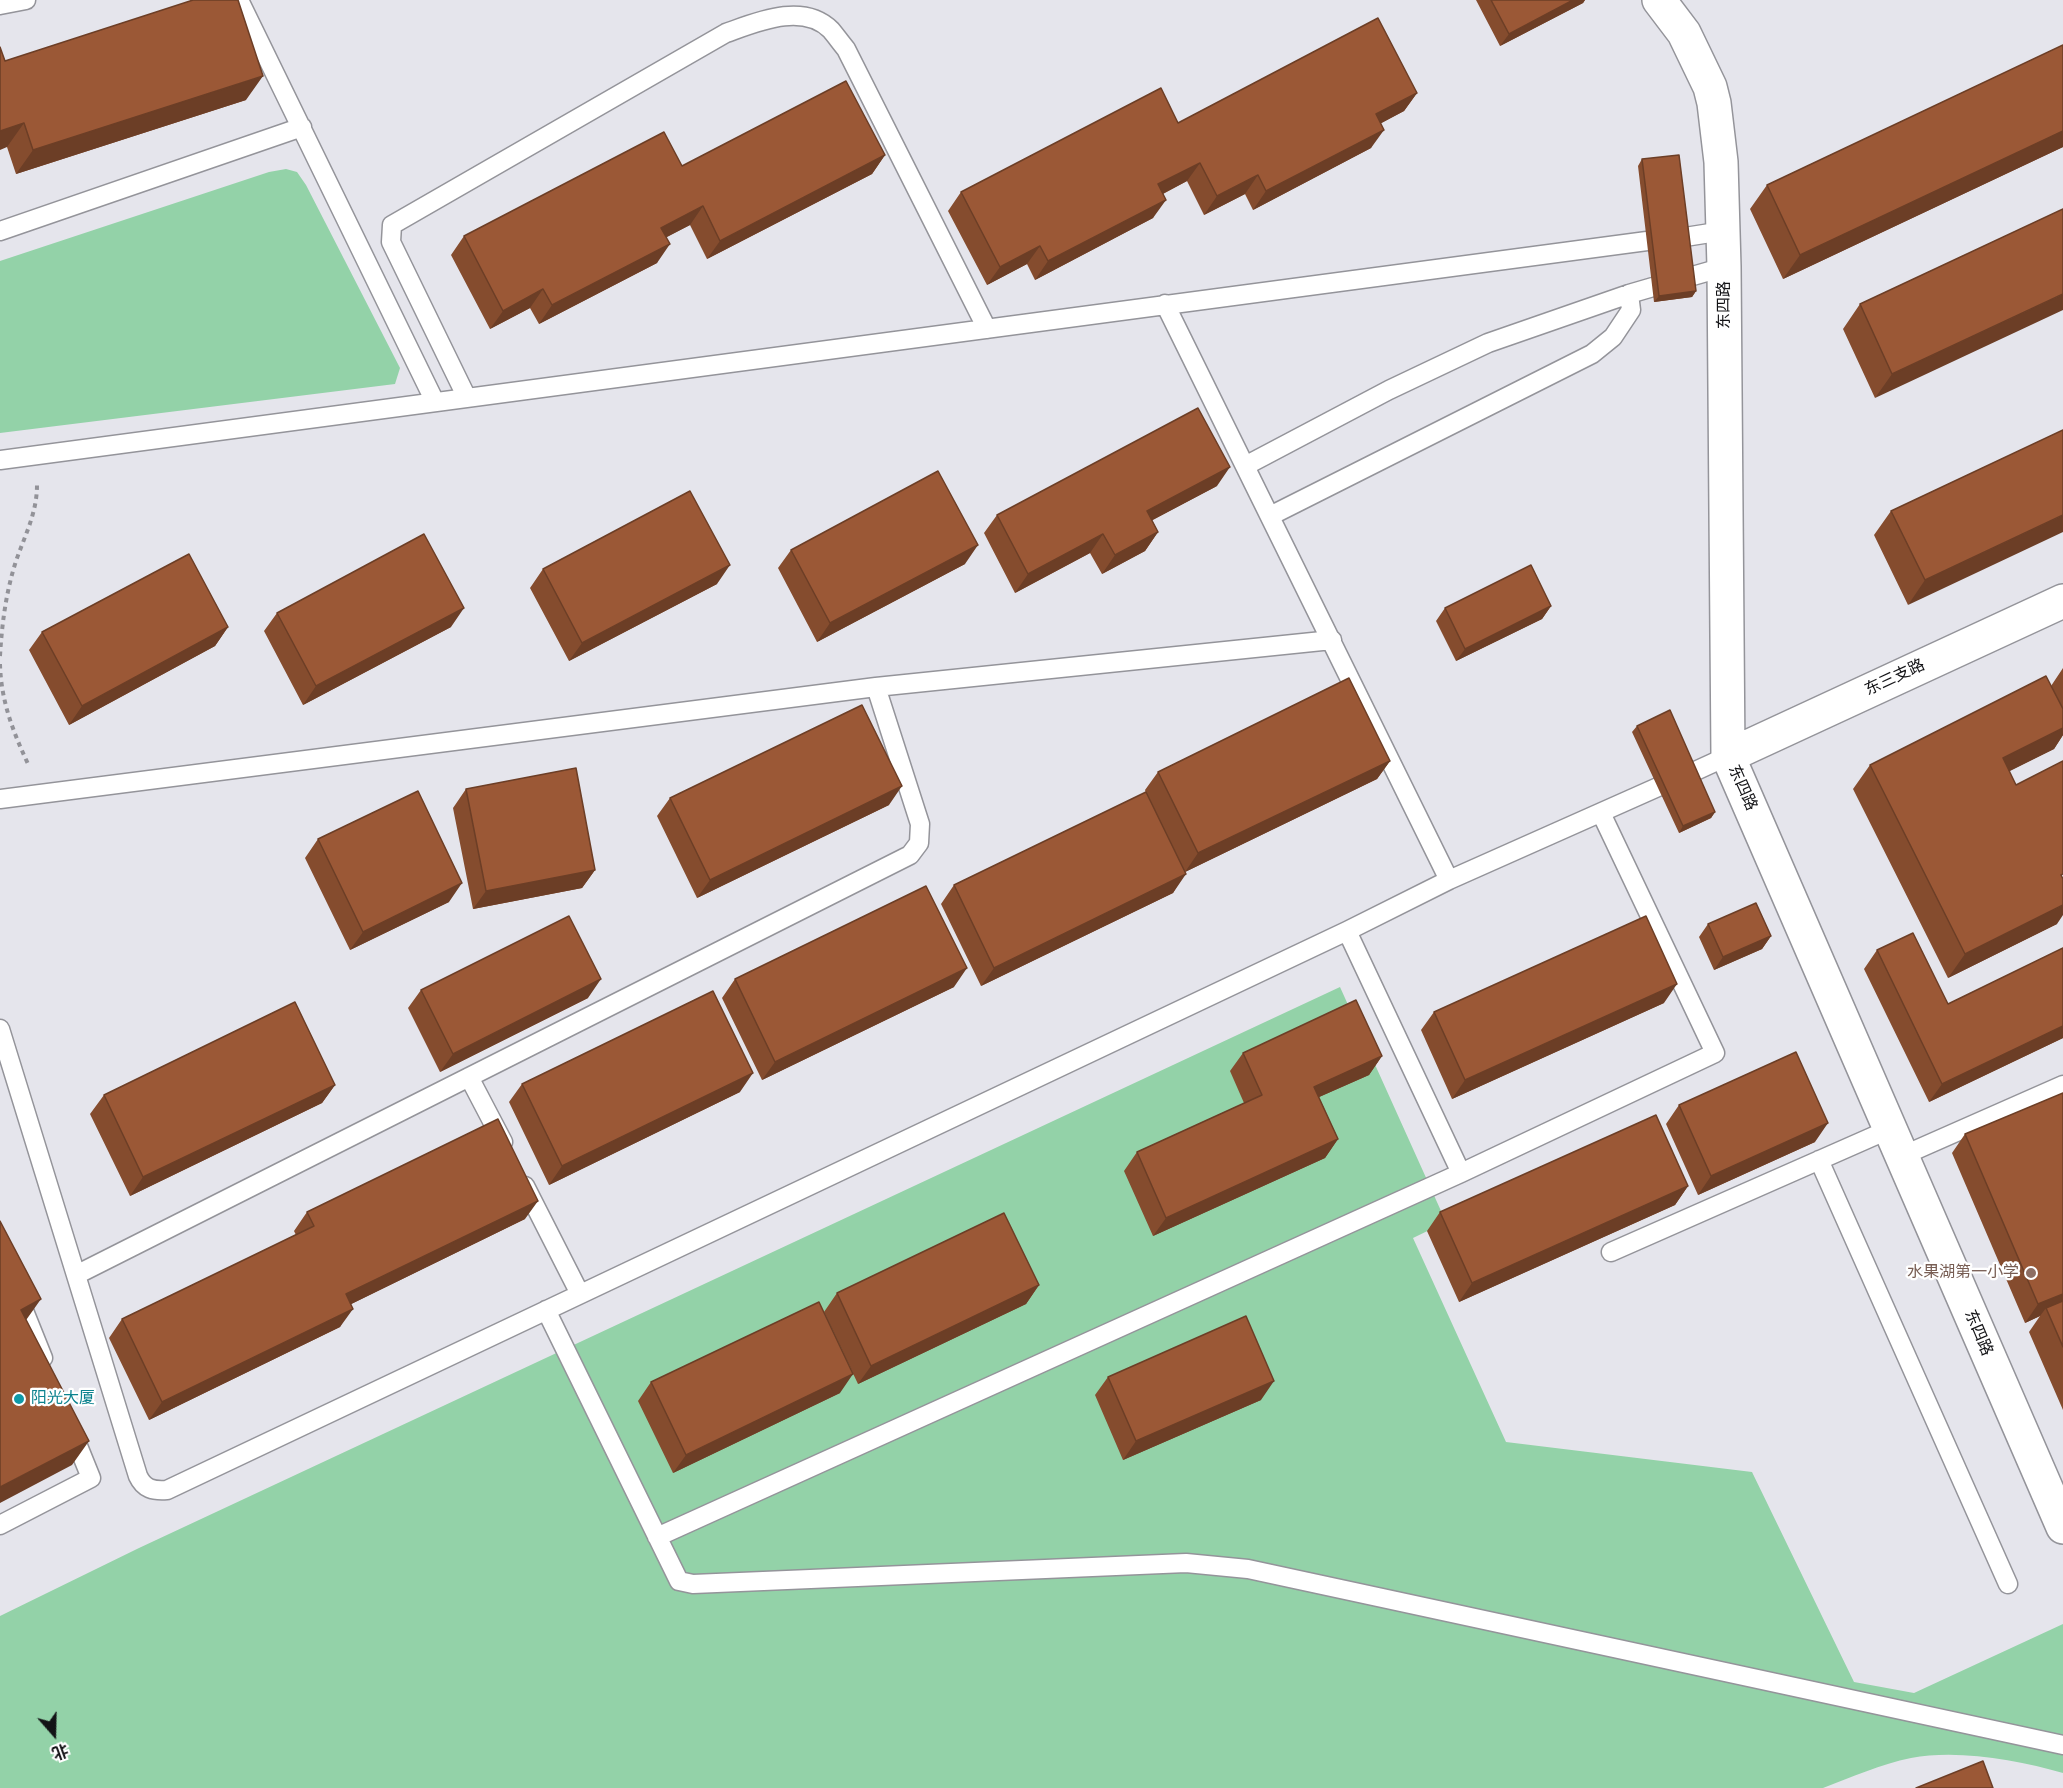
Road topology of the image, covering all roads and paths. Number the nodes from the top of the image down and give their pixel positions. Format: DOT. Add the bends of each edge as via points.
graph roads {
  1 [pos="26,0"];
  2 [pos="239,0"];
  3 [pos="1659,0"];
  4 [pos="0,5"];
  5 [pos="302,127"];
  6 [pos="0,231"];
  7 [pos="1723,231"];
  8 [pos="1684,237"];
  9 [pos="1647,241"];
  10 [pos="1724,267"];
  11 [pos="1689,277"];
  12 [pos="1653,287"];
  13 [pos="1629,294"];
  14 [pos="1165,304"];
  15 [pos="987,329"];
  16 [pos="467,398"];
  17 [pos="435,402"];
  18 [pos="34,455"];
  19 [pos="0,460"];
  20 [pos="1245,466"];
  21 [pos="1270,516"];
  22 [pos="2063,601"];
  23 [pos="1332,640"];
  24 [pos="0,656"];
  25 [pos="0,664"];
  26 [pos="876,687"];
  27 [pos="1728,756"];
  28 [pos="1691,773"];
  29 [pos="1658,787"];
  30 [pos="43,793"];
  31 [pos="0,799"];
  32 [pos="1601,813"];
  33 [pos="1449,879"];
  34 [pos="1347,931"];
  35 [pos="0,1029"];
  36 [pos="469,1077"];
  37 [pos="2063,1085"];
  38 [pos="1896,1143"];
  39 [pos="1819,1160"];
  40 [pos="1461,1173"];
  41 [pos="0,1251"];
  42 [pos="1611,1252"];
  43 [pos="76,1275"];
  44 [pos="580,1294"];
  45 [pos="546,1310"];
  46 [pos="48,1370"];
  47 [pos="65,1413"];
  48 [pos="0,1525"];
  49 [pos="2063,1527"];
  50 [pos="657,1537"];
  51 [pos="2008,1584"];
  52 [pos="2063,1745"];
  1 -- 4 [label="lane"];
  2 -- 5 [label="lane"];
  3 -- 7 [label="street, 东四路" via="1684,33 1710,87 1721,162"];
  5 -- 6 [label="lane"];
  5 -- 17 [label="lane"];
  7 -- 8 [label="lane"];
  7 -- 10 [label="street, 东四路"];
  9 -- 14 [label="lane"];
  10 -- 11 [label="lane"];
  10 -- 27 [label="street, 东四路"];
  12 -- 13 [label="lane"];
  13 -- 20 [label="lane" via="1488,343"];
  13 -- 21 [label="lane" via="1631,310 1613,337 1592,354"];
  14 -- 15 [label="lane"];
  14 -- 20 [label="lane"];
  15 -- 16 [label="lane"];
  15 -- 16 [label="lane" via="846,49 830,28 810,18 785,16 726,33 392,225 391,242"];
  16 -- 17 [label="lane"];
  17 -- 18 [label="lane"];
  18 -- 19 [label="lane"];
  18 -- 24 [label="path" via="36,509 4,604"];
  20 -- 21 [label="lane"];
  21 -- 23 [label="lane"];
  22 -- 27 [label="street, 东三支路"];
  23 -- 26 [label="lane"];
  23 -- 33 [label="lane"];
  25 -- 30 [label="path" via="7,713"];
  26 -- 30 [label="lane"];
  26 -- 36 [label="lane" via="920,824 919,843 910,855"];
  27 -- 28 [label="lane"];
  27 -- 38 [label="street, 东四路"];
  29 -- 32 [label="lane"];
  30 -- 31 [label="lane"];
  32 -- 33 [label="lane"];
  32 -- 40 [label="lane" via="1715,1053"];
  33 -- 34 [label="lane"];
  34 -- 40 [label="lane"];
  34 -- 44 [label="lane"];
  35 -- 43 [label="lane"];
  36 -- 43 [label="lane"];
  36 -- 44 [label="lane"];
  37 -- 38 [label="lane"];
  38 -- 39 [label="lane"];
  38 -- 49 [label="street, 东四路"];
  39 -- 42 [label="lane"];
  39 -- 51 [label="lane"];
  40 -- 50 [label="lane"];
  41 -- 46 [label="lane"];
  43 -- 45 [label="lane" via="138,1476 141,1483 155,1491 180,1485"];
  44 -- 45 [label="lane"];
  45 -- 50 [label="lane"];
  47 -- 48 [label="lane" via="92,1479"];
  50 -- 52 [label="lane" via="679,1581 693,1584 1186,1563 1248,1569"];
}
